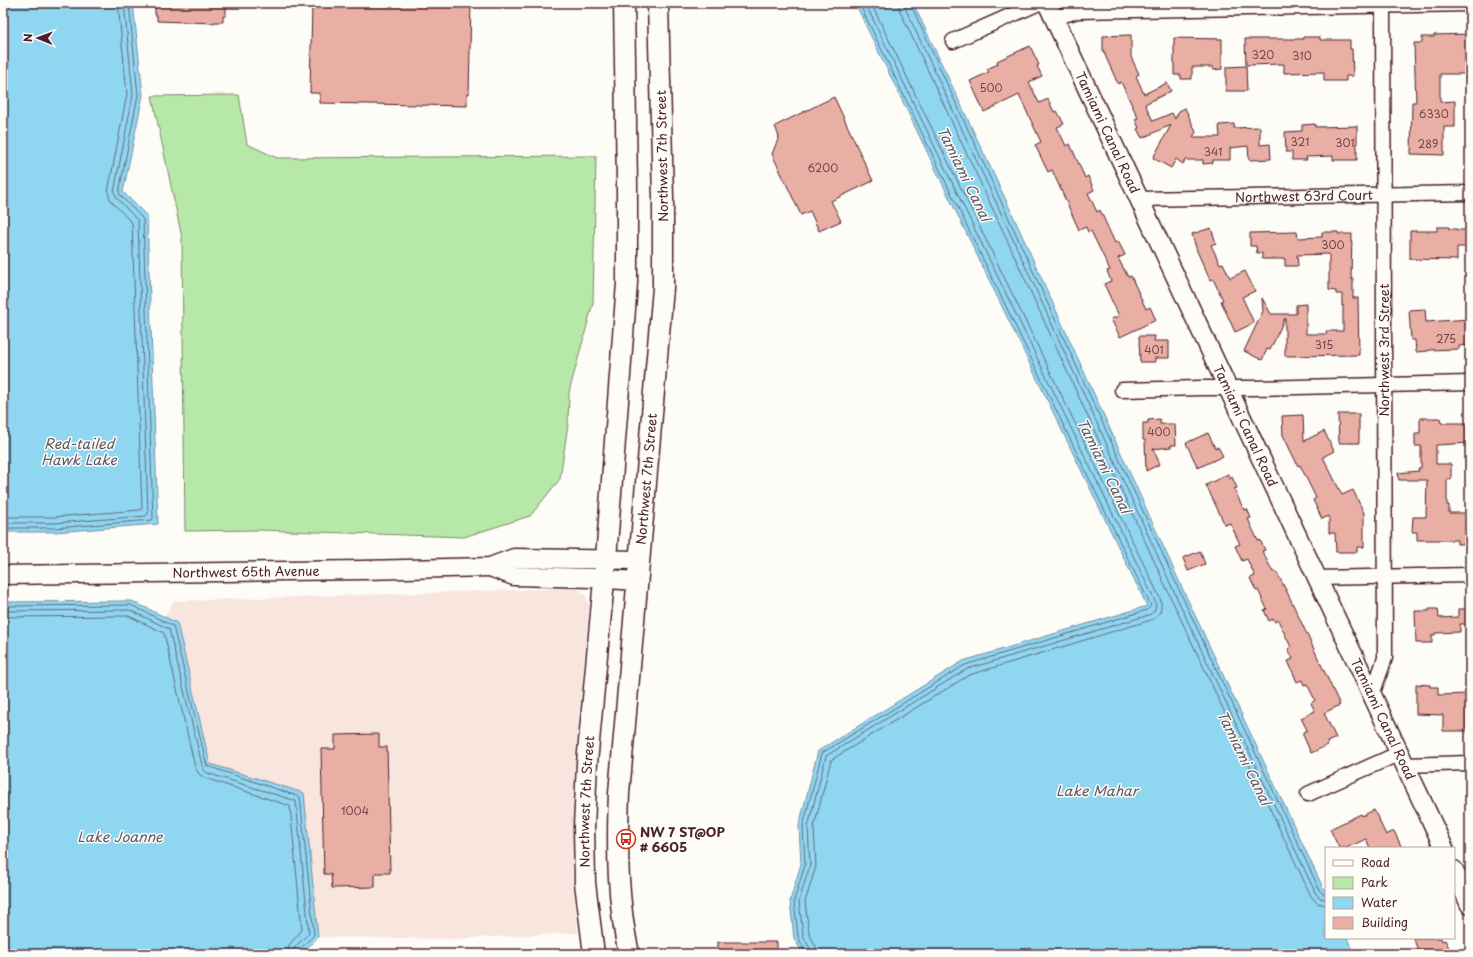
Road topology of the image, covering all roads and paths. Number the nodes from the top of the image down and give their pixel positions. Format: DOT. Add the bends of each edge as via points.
graph roads {
  1 [pos="624,3"];
  2 [pos="658,3"];
  3 [pos="1039,3"];
  4 [pos="1470,4"];
  5 [pos="1383,5"];
  6 [pos="1051,11"];
  7 [pos="953,41"];
  8 [pos="1470,193"];
  9 [pos="1385,194"];
  10 [pos="1139,199"];
  11 [pos="1470,383"];
  12 [pos="1384,385"];
  13 [pos="1228,388"];
  14 [pos="1122,390"];
  15 [pos="606,559"];
  16 [pos="639,560"];
  17 [pos="490,566"];
  18 [pos="3,575"];
  19 [pos="1470,575"];
  20 [pos="1385,577"];
  21 [pos="1317,578"];
  22 [pos="604,579"];
  23 [pos="637,581"];
  24 [pos="1372,695"];
  25 [pos="1402,759"];
  26 [pos="1470,763"];
  27 [pos="1308,794"];
  28 [pos="1444,847"];
  29 [pos="1455,872"];
  30 [pos="1470,905"];
  31 [pos="594,954"];
  32 [pos="629,954"];
  1 -- 15 [label="main road, Northwest 7th Street" via="628,283"];
  2 -- 16 [label="main road, Northwest 7th Street" via="664,265"];
  3 -- 7 [label="street"];
  4 -- 5 [label="street"];
  5 -- 6 [label="street"];
  5 -- 9 [label="street, Northwest 3rd Street"];
  6 -- 10 [label="street, Tamiami Canal Road"];
  8 -- 9 [label="street, Northwest 63rd Court"];
  9 -- 10 [label="street, Northwest 63rd Court"];
  9 -- 12 [label="street, Northwest 3rd Street"];
  10 -- 13 [label="street, Tamiami Canal Road"];
  11 -- 12 [label="street"];
  12 -- 13 [label="street"];
  12 -- 20 [label="street, Northwest 3rd Street"];
  13 -- 14 [label="street"];
  13 -- 21 [label="street, Tamiami Canal Road"];
  15 -- 16 [label="street, Northwest 65th Avenue"];
  15 -- 17 [label="street, Northwest 65th Avenue" via="514,558"];
  15 -- 22 [label="main road, Northwest 7th Street"];
  16 -- 23 [label="main road, Northwest 7th Street"];
  17 -- 18 [label="street, Northwest 65th Avenue"];
  17 -- 22 [label="street, Northwest 65th Avenue" via="514,576"];
  19 -- 20 [label="street"];
  20 -- 21 [label="street"];
  20 -- 24 [label="street, Northwest 3rd Street" via="1385,658"];
  21 -- 24 [label="street, Tamiami Canal Road"];
  22 -- 23 [label="street, Northwest 65th Avenue"];
  22 -- 31 [label="main road, Northwest 7th Street" via="587,763 584,827 585,883"];
  23 -- 32 [label="main road, Northwest 7th Street" via="619,793 618,833 620,890"];
  24 -- 25 [label="street, Tamiami Canal Road"];
  25 -- 26 [label="street"];
  25 -- 27 [label="street"];
  25 -- 28 [label="street, Tamiami Canal Road"];
  29 -- 30 [label="street"];
}
